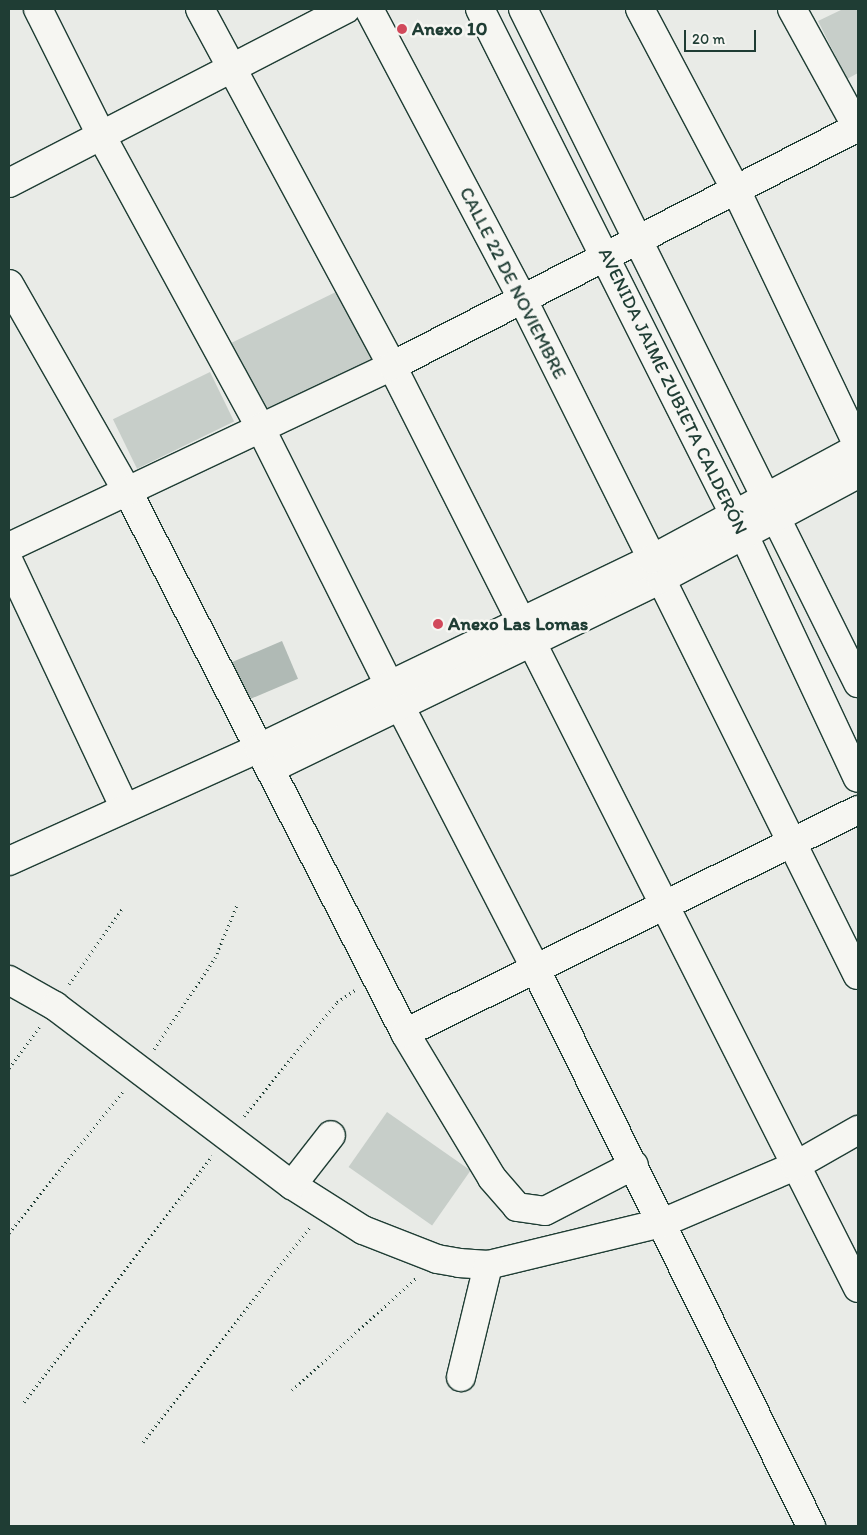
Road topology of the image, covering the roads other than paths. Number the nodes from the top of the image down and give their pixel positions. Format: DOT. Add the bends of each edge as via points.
graph roads {
  1 [pos="38,9"];
  2 [pos="200,9"];
  3 [pos="346,9"];
  4 [pos="369,9"];
  5 [pos="480,9"];
  6 [pos="523,9"];
  7 [pos="640,9"];
  8 [pos="800,11"];
  9 [pos="231,70"];
  10 [pos="858,128"];
  11 [pos="102,136"];
  12 [pos="9,183"];
  13 [pos="736,190"];
  14 [pos="639,238"];
  15 [pos="605,254"];
  16 [pos="9,284"];
  17 [pos="522,298"];
  18 [pos="392,366"];
  19 [pos="260,427"];
  20 [pos="858,447"];
  21 [pos="858,474"];
  22 [pos="129,494"];
  23 [pos="771,506"];
  24 [pos="739,526"];
  25 [pos="9,548"];
  26 [pos="9,562"];
  27 [pos="656,569"];
  28 [pos="525,631"];
  29 [pos="858,683"];
  30 [pos="394,695"];
  31 [pos="264,758"];
  32 [pos="858,778"];
  33 [pos="125,808"];
  34 [pos="858,810"];
  35 [pos="792,840"];
  36 [pos="10,855"];
  37 [pos="666,902"];
  38 [pos="535,968"];
  39 [pos="858,975"];
  40 [pos="9,980"];
  41 [pos="405,1033"];
  42 [pos="858,1130"];
  43 [pos="331,1135"];
  44 [pos="634,1165"];
  45 [pos="795,1166"];
  46 [pos="292,1185"];
  47 [pos="662,1223"];
  48 [pos="488,1265"];
  49 [pos="858,1288"];
  50 [pos="460,1377"];
  51 [pos="811,1526"];
  1 -- 11 [label="street"];
  2 -- 9 [label="street"];
  3 -- 9 [label="street"];
  4 -- 17 [label="street, CALLE 22 DE NOVIEMBRE"];
  5 -- 15 [label="street, AVENIDA JAIME ZUBIETA CALDERÓN"];
  6 -- 14 [label="street, AVENIDA JAIME ZUBIETA CALDERÓN"];
  7 -- 13 [label="street"];
  8 -- 10 [label="street"];
  9 -- 11 [label="street"];
  9 -- 18 [label="street"];
  10 -- 13 [label="street"];
  11 -- 12 [label="street"];
  11 -- 19 [label="street"];
  13 -- 14 [label="street"];
  13 -- 20 [label="street"];
  14 -- 15 [label="street"];
  14 -- 23 [label="street, AVENIDA JAIME ZUBIETA CALDERÓN"];
  15 -- 17 [label="street"];
  15 -- 24 [label="street, AVENIDA JAIME ZUBIETA CALDERÓN"];
  16 -- 22 [label="street"];
  17 -- 18 [label="street"];
  17 -- 27 [label="street, CALLE 22 DE NOVIEMBRE"];
  18 -- 19 [label="street"];
  18 -- 28 [label="street"];
  19 -- 22 [label="street"];
  19 -- 30 [label="street"];
  20 -- 23 [label="street"];
  21 -- 23 [label="street"];
  22 -- 25 [label="street"];
  22 -- 31 [label="street"];
  23 -- 24 [label="street"];
  23 -- 29 [label="street, AVENIDA JAIME ZUBIETA CALDERÓN"];
  24 -- 27 [label="street"];
  24 -- 32 [label="street, AVENIDA JAIME ZUBIETA CALDERÓN"];
  26 -- 33 [label="street"];
  27 -- 28 [label="street"];
  27 -- 35 [label="street, CALLE 22 DE NOVIEMBRE"];
  28 -- 30 [label="street"];
  28 -- 37 [label="street"];
  30 -- 31 [label="street"];
  30 -- 38 [label="street"];
  31 -- 33 [label="street"];
  31 -- 41 [label="street"];
  33 -- 36 [label="street"];
  34 -- 35 [label="street"];
  35 -- 37 [label="street"];
  35 -- 39 [label="street, CALLE 22 DE NOVIEMBRE"];
  37 -- 38 [label="street"];
  37 -- 45 [label="street"];
  38 -- 41 [label="street"];
  38 -- 44 [label="street"];
  40 -- 46 [label="street" via="54,1006"];
  41 -- 44 [label="street" via="492,1178 517,1208 545,1211"];
  42 -- 45 [label="street"];
  43 -- 46 [label="street"];
  44 -- 47 [label="street"];
  45 -- 47 [label="street"];
  45 -- 49 [label="street"];
  46 -- 48 [label="street" via="363,1230 437,1259"];
  47 -- 48 [label="street"];
  47 -- 51 [label="street"];
  48 -- 50 [label="street"];
}
